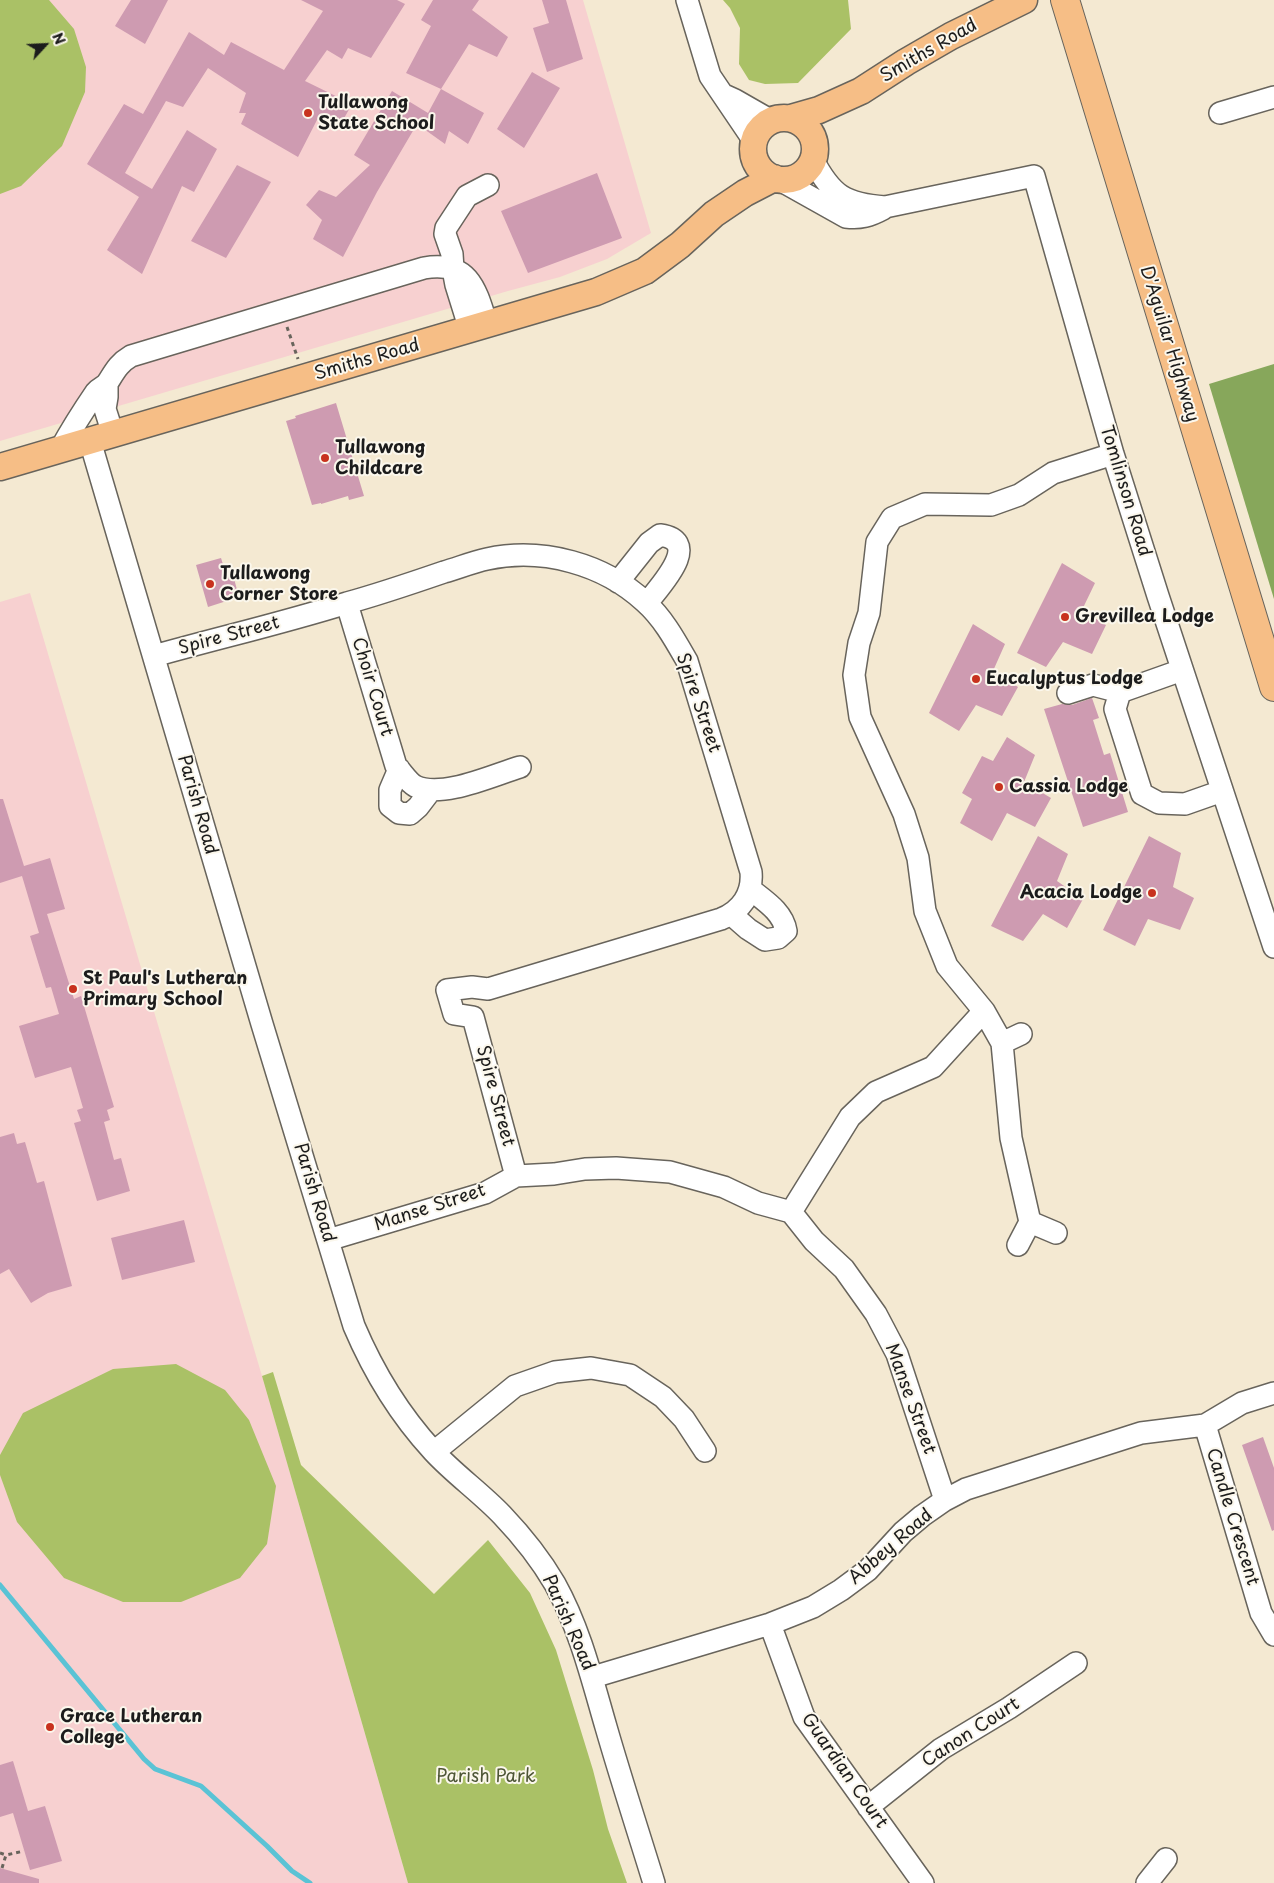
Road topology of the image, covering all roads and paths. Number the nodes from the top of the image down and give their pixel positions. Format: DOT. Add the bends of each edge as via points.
graph roads {
  1 [pos="687,0"];
  2 [pos="1065,0"];
  3 [pos="1022,1"];
  4 [pos="861,91"];
  5 [pos="721,94"];
  6 [pos="1274,97"];
  7 [pos="1220,113"];
  8 [pos="781,119"];
  9 [pos="753,145"];
  10 [pos="814,154"];
  11 [pos="777,179"];
  12 [pos="488,185"];
  13 [pos="885,207"];
  14 [pos="714,214"];
  15 [pos="453,269"];
  16 [pos="281,311"];
  17 [pos="478,328"];
  18 [pos="304,378"];
  19 [pos="107,384"];
  20 [pos="102,437"];
  21 [pos="60,450"];
  22 [pos="1113,454"];
  23 [pos="0,467"];
  24 [pos="618,582"];
  25 [pos="646,603"];
  26 [pos="347,604"];
  27 [pos="154,656"];
  28 [pos="1182,670"];
  29 [pos="1274,687"];
  30 [pos="1068,693"];
  31 [pos="1118,700"];
  32 [pos="520,767"];
  33 [pos="399,769"];
  34 [pos="431,790"];
  35 [pos="1222,791"];
  36 [pos="750,889"];
  37 [pos="732,915"];
  38 [pos="1274,948"];
  39 [pos="488,989"];
  40 [pos="984,1011"];
  41 [pos="473,1017"];
  42 [pos="516,1176"];
  43 [pos="790,1212"];
  44 [pos="1030,1222"];
  45 [pos="1056,1233"];
  46 [pos="328,1240"];
  47 [pos="1018,1244"];
  48 [pos="1274,1393"];
  49 [pos="1205,1425"];
  50 [pos="706,1450"];
  51 [pos="434,1452"];
  52 [pos="945,1500"];
  53 [pos="770,1624"];
  54 [pos="1274,1635"];
  55 [pos="1076,1663"];
  56 [pos="593,1677"];
  57 [pos="868,1807"];
  58 [pos="24,1851"];
  59 [pos="0,1852"];
  60 [pos="6,1855"];
  61 [pos="1166,1859"];
  62 [pos="2,1868"];
  63 [pos="654,1883"];
  64 [pos="923,1883"];
  65 [pos="1147,1883"];
  1 -- 5 [label="street" via="707,68"];
  2 -- 29 [label="highway, D'Aguilar Highway"];
  3 -- 4 [label="main road, Smiths Road" via="951,36"];
  4 -- 8 [label="main road, Smiths Road" via="819,110"];
  4 -- 10 [label="main road, Smiths Road" via="830,124"];
  5 -- 8 [label="street"];
  5 -- 9 [label="street"];
  6 -- 7 [label="street"];
  8 -- 9 [label="main road" via="760,128"];
  8 -- 10 [label="main road" via="801,122 809,129 814,138"];
  9 -- 11 [label="main road" via="758,167"];
  9 -- 14 [label="main road, Smiths Road" via="740,178"];
  10 -- 11 [label="main road" via="808,169 800,176"];
  10 -- 13 [label="street, Tomlinson Road" via="823,179 835,192 849,201"];
  11 -- 13 [label="street, Tomlinson Road" via="846,217 870,216"];
  11 -- 14 [label="main road, Smiths Road" via="746,193"];
  12 -- 15 [label="street" via="467,196 446,228"];
  13 -- 22 [label="street, Tomlinson Road" via="1034,176"];
  14 -- 17 [label="main road, Smiths Road" via="645,271 596,292"];
  15 -- 16 [label="street" via="444,266 424,268"];
  15 -- 17 [label="street" via="472,284"];
  16 -- 18 [label="path"];
  16 -- 19 [label="street" via="131,356 114,370"];
  17 -- 18 [label="main road, Smiths Road"];
  18 -- 20 [label="main road, Smiths Road"];
  19 -- 20 [label="street, Parish Road"];
  19 -- 21 [label="street" via="97,390"];
  20 -- 21 [label="main road, Smiths Road"];
  20 -- 27 [label="street, Parish Road"];
  21 -- 23 [label="main road, Smiths Road"];
  22 -- 28 [label="street, Tomlinson Road"];
  22 -- 40 [label="street" via="1053,473 1019,495 991,505 925,504 892,518 877,542 869,613 859,643 854,675 860,717 904,814 918,858 925,911 947,966"];
  24 -- 25 [label="street, Spire Street"];
  24 -- 25 [label="street" via="648,543 660,535 675,540 680,549 677,564"];
  24 -- 26 [label="street, Spire Street" via="570,561 544,556 513,556 487,559"];
  25 -- 36 [label="street, Spire Street" via="687,660 751,872"];
  26 -- 27 [label="street, Spire Street"];
  26 -- 33 [label="street, Choir Court"];
  27 -- 46 [label="street, Parish Road"];
  28 -- 31 [label="street"];
  28 -- 35 [label="street, Tomlinson Road"];
  30 -- 31 [label="street" via="1093,686"];
  31 -- 35 [label="street" via="1107,721 1123,775 1130,786 1159,803 1185,804"];
  32 -- 34 [label="street" via="462,785"];
  33 -- 34 [label="street, Choir Court" via="414,785"];
  33 -- 34 [label="street" via="390,790 390,806 399,813 410,814"];
  35 -- 38 [label="street, Tomlinson Road"];
  36 -- 37 [label="street"];
  36 -- 37 [label="street" via="775,909 784,921 786,931 778,938 765,940"];
  37 -- 39 [label="street"];
  39 -- 41 [label="street"];
  39 -- 41 [label="street" via="447,990 454,1014"];
  40 -- 43 [label="street" via="933,1067 876,1092 850,1117"];
  40 -- 44 [label="street" via="1012,1039 1011,1138"];
  41 -- 42 [label="street, Spire Street"];
  42 -- 43 [label="street, Manse Street" via="616,1168 670,1172 724,1187 758,1203"];
  42 -- 46 [label="street, Manse Street" via="485,1193"];
  43 -- 52 [label="street, Manse Street" via="814,1241 844,1269 880,1322 897,1354"];
  44 -- 45 [label="street"];
  44 -- 47 [label="street"];
  46 -- 51 [label="street, Parish Road" via="354,1326 369,1361 395,1404"];
  48 -- 49 [label="street, Abbey Road" via="1242,1403"];
  49 -- 52 [label="street, Abbey Road" via="1141,1433 966,1488"];
  49 -- 54 [label="street, Candle Crescent" via="1261,1612"];
  50 -- 51 [label="street" via="663,1397 630,1375 591,1368 555,1372 515,1386"];
  51 -- 56 [label="street, Parish Road" via="502,1515 534,1554 555,1584"];
  52 -- 53 [label="street, Abbey Road" via="903,1532 868,1570 841,1590 813,1607"];
  53 -- 56 [label="street, Abbey Road"];
  53 -- 57 [label="street, Guardian Court" via="804,1717"];
  55 -- 57 [label="street, Canon Court" via="1010,1708 941,1748"];
  56 -- 63 [label="street, Parish Road"];
  57 -- 64 [label="street, Guardian Court"];
  58 -- 60 [label="path"];
  59 -- 60 [label="path"];
  60 -- 62 [label="path"];
  61 -- 65 [label="street"];
}
